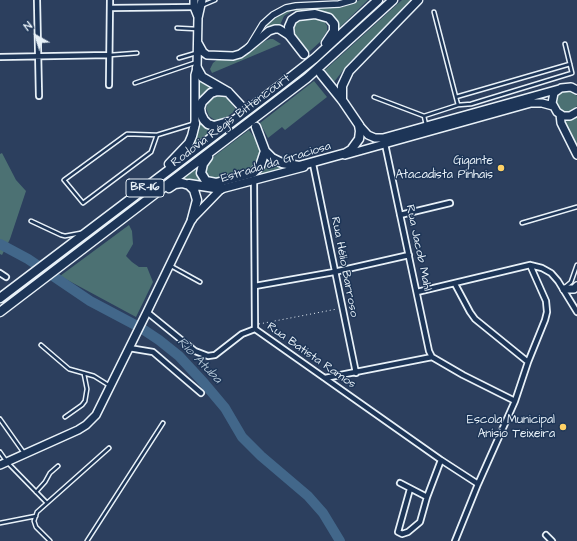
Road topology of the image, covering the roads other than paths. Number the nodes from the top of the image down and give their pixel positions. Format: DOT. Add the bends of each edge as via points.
graph roads {
  1 [pos="37,0"];
  2 [pos="110,0"];
  3 [pos="215,0"];
  4 [pos="353,0"];
  5 [pos="378,0"];
  6 [pos="393,0"];
  7 [pos="418,0"];
  8 [pos="198,3"];
  9 [pos="110,8"];
  10 [pos="434,12"];
  11 [pos="177,28"];
  12 [pos="198,29"];
  13 [pos="290,36"];
  14 [pos="198,43"];
  15 [pos="565,44"];
  16 [pos="247,49"];
  17 [pos="137,53"];
  18 [pos="197,53"];
  19 [pos="304,54"];
  20 [pos="109,55"];
  21 [pos="207,55"];
  22 [pos="38,56"];
  23 [pos="0,57"];
  24 [pos="179,58"];
  25 [pos="315,58"];
  26 [pos="570,64"];
  27 [pos="197,65"];
  28 [pos="321,74"];
  29 [pos="135,83"];
  30 [pos="577,83"];
  31 [pos="109,84"];
  32 [pos="568,86"];
  33 [pos="559,89"];
  34 [pos="577,90"];
  35 [pos="228,92"];
  36 [pos="39,96"];
  37 [pos="374,97"];
  38 [pos="456,97"];
  39 [pos="342,100"];
  40 [pos="458,104"];
  41 [pos="240,106"];
  42 [pos="553,106"];
  43 [pos="577,112"];
  44 [pos="560,114"];
  45 [pos="424,116"];
  46 [pos="239,118"];
  47 [pos="195,124"];
  48 [pos="359,125"];
  49 [pos="426,126"];
  50 [pos="256,128"];
  51 [pos="157,135"];
  52 [pos="385,144"];
  53 [pos="218,147"];
  54 [pos="265,151"];
  55 [pos="577,155"];
  56 [pos="331,157"];
  57 [pos="313,164"];
  58 [pos="254,180"];
  59 [pos="186,184"];
  60 [pos="221,189"];
  61 [pos="450,203"];
  62 [pos="577,207"];
  63 [pos="400,215"];
  64 [pos="192,219"];
  65 [pos="31,221"];
  66 [pos="522,223"];
  67 [pos="89,231"];
  68 [pos="95,239"];
  69 [pos="409,255"];
  70 [pos="170,265"];
  71 [pos="530,265"];
  72 [pos="577,265"];
  73 [pos="334,272"];
  74 [pos="0,273"];
  75 [pos="6,277"];
  76 [pos="200,282"];
  77 [pos="455,284"];
  78 [pos="255,286"];
  79 [pos="577,286"];
  80 [pos="564,289"];
  81 [pos="417,292"];
  82 [pos="0,298"];
  83 [pos="0,312"];
  84 [pos="577,312"];
  85 [pos="146,316"];
  86 [pos="255,327"];
  87 [pos="41,345"];
  88 [pos="129,348"];
  89 [pos="432,357"];
  90 [pos="528,362"];
  91 [pos="356,373"];
  92 [pos="84,374"];
  93 [pos="325,378"];
  94 [pos="111,386"];
  95 [pos="201,393"];
  96 [pos="515,401"];
  97 [pos="65,416"];
  98 [pos="0,419"];
  99 [pos="163,422"];
  100 [pos="109,448"];
  101 [pos="0,452"];
  102 [pos="24,454"];
  103 [pos="441,460"];
  104 [pos="3,463"];
  105 [pos="58,466"];
  106 [pos="400,483"];
  107 [pos="478,484"];
  108 [pos="410,489"];
  109 [pos="36,492"];
  110 [pos="427,497"];
  111 [pos="47,503"];
  112 [pos="36,516"];
  113 [pos="0,523"];
  114 [pos="546,535"];
  115 [pos="50,541"];
  116 [pos="87,541"];
  117 [pos="455,541"];
  118 [pos="552,541"];
  1 -- 22 [label="street"];
  2 -- 9 [label="street"];
  3 -- 8 [label="lane"];
  4 -- 16 [label="street" via="339,4 286,8 272,15 263,24"];
  5 -- 25 [label="highway, Rodovia Régis Bittencourt / BR-116"];
  6 -- 53 [label="highway, Rodovia Régis Bittencourt / BR-116" via="308,78"];
  7 -- 39 [label="highway" via="349,71 342,86"];
  8 -- 9 [label="street"];
  8 -- 12 [label="main road"];
  9 -- 20 [label="street"];
  10 -- 38 [label="lane"];
  11 -- 12 [label="lane"];
  12 -- 14 [label="main road"];
  13 -- 16 [label="main road" via="275,29"];
  13 -- 19 [label="highway"];
  13 -- 25 [label="highway" via="289,27 292,20 298,16 315,14 330,18 334,24 334,31"];
  14 -- 18 [label="main road"];
  14 -- 21 [label="main road"];
  15 -- 26 [label="lane"];
  16 -- 21 [label="main road" via="232,56"];
  17 -- 20 [label="lane"];
  18 -- 24 [label="lane"];
  18 -- 27 [label="main road"];
  20 -- 22 [label="street"];
  20 -- 31 [label="street"];
  21 -- 27 [label="main road"];
  22 -- 23 [label="street"];
  22 -- 36 [label="street"];
  25 -- 46 [label="highway, Rodovia Régis Bittencourt / BR-116"];
  26 -- 38 [label="lane"];
  26 -- 40 [label="lane" via="572,73 471,104"];
  27 -- 29 [label="lane"];
  27 -- 35 [label="highway" via="202,77"];
  27 -- 47 [label="main road"];
  28 -- 39 [label="highway"];
  30 -- 32 [label="main road"];
  32 -- 33 [label="main road"];
  32 -- 34 [label="main road"];
  33 -- 42 [label="main road" via="553,96"];
  33 -- 49 [label="main road"];
  35 -- 41 [label="highway"];
  35 -- 46 [label="highway" via="217,90 206,97 200,108 201,114 208,124 214,126"];
  37 -- 45 [label="lane"];
  38 -- 40 [label="lane"];
  39 -- 48 [label="highway"];
  40 -- 45 [label="lane"];
  42 -- 44 [label="main road"];
  42 -- 52 [label="main road, Estrada da Graciosa" via="531,103"];
  43 -- 44 [label="main road" via="570,116"];
  44 -- 55 [label="main road" via="561,123"];
  45 -- 49 [label="lane"];
  46 -- 67 [label="highway, Rodovia Régis Bittencourt / BR-116"];
  47 -- 51 [label="lane"];
  47 -- 67 [label="highway" via="189,142 174,161 119,202"];
  48 -- 49 [label="main road" via="368,135 379,138"];
  48 -- 56 [label="highway" via="360,136 356,145 348,152"];
  50 -- 54 [label="highway"];
  51 -- 51 [label="lane" via="128,134 64,180 83,203 151,152"];
  52 -- 56 [label="main road, Estrada da Graciosa"];
  52 -- 63 [label="street, Rua Jacob Mahl"];
  53 -- 54 [label="highway" via="201,168 203,177 211,183 253,173 260,166"];
  53 -- 68 [label="highway, Rodovia Régis Bittencourt / BR-116"];
  54 -- 56 [label="highway" via="277,160 293,166"];
  56 -- 57 [label="main road, Estrada da Graciosa"];
  57 -- 58 [label="main road, Estrada da Graciosa"];
  57 -- 73 [label="street, Rua Hélio Barroso"];
  58 -- 60 [label="main road, Estrada da Graciosa"];
  58 -- 78 [label="street, Rua Batista Ramos"];
  59 -- 60 [label="highway"];
  59 -- 64 [label="highway" via="197,196"];
  59 -- 68 [label="highway" via="175,184 130,218"];
  60 -- 64 [label="main road, Estrada da Graciosa"];
  61 -- 63 [label="street"];
  62 -- 66 [label="lane"];
  63 -- 69 [label="street, Rua Jacob Mahl"];
  64 -- 70 [label="main road, Estrada da Graciosa"];
  65 -- 67 [label="lane" via="61,235"];
  67 -- 82 [label="highway, Rodovia Régis Bittencourt / BR-116"];
  68 -- 83 [label="highway, Rodovia Régis Bittencourt / BR-116"];
  69 -- 73 [label="street"];
  69 -- 81 [label="street, Rua Jacob Mahl"];
  70 -- 76 [label="lane"];
  70 -- 85 [label="main road, Estrada da Graciosa"];
  71 -- 77 [label="street"];
  71 -- 80 [label="street" via="551,273"];
  71 -- 90 [label="street" via="547,306 546,320"];
  72 -- 80 [label="lane" via="571,282"];
  73 -- 78 [label="street"];
  73 -- 91 [label="street, Rua Hélio Barroso"];
  74 -- 75 [label="street"];
  77 -- 81 [label="street"];
  77 -- 90 [label="street" via="475,319"];
  78 -- 86 [label="street, Rua Batista Ramos"];
  79 -- 80 [label="main road" via="574,289"];
  80 -- 84 [label="street"];
  81 -- 89 [label="street, Rua Jacob Mahl"];
  85 -- 86 [label="street" via="195,351 208,356 215,355"];
  85 -- 88 [label="main road, Estrada da Graciosa"];
  86 -- 93 [label="street, Rua Batista Ramos"];
  87 -- 92 [label="lane" via="69,369"];
  88 -- 94 [label="main road, Estrada da Graciosa"];
  88 -- 95 [label="street" via="153,352"];
  89 -- 91 [label="street"];
  89 -- 96 [label="street"];
  90 -- 96 [label="street"];
  91 -- 93 [label="street"];
  92 -- 94 [label="lane" via="94,376"];
  92 -- 97 [label="lane" via="88,389 85,401"];
  93 -- 103 [label="street, Rua Batista Ramos"];
  94 -- 102 [label="main road, Estrada da Graciosa" via="98,412 86,424"];
  96 -- 107 [label="street"];
  98 -- 102 [label="lane"];
  99 -- 116 [label="lane"];
  100 -- 111 [label="lane"];
  101 -- 104 [label="lane"];
  102 -- 104 [label="main road, Estrada da Graciosa"];
  103 -- 107 [label="street, Rua Batista Ramos"];
  103 -- 110 [label="street"];
  104 -- 109 [label="lane"];
  105 -- 109 [label="lane"];
  106 -- 108 [label="street"];
  107 -- 117 [label="street"];
  108 -- 110 [label="street"];
  108 -- 110 [label="street" via="398,532 402,534 420,522"];
  109 -- 111 [label="lane"];
  111 -- 112 [label="lane"];
  112 -- 113 [label="lane"];
  112 -- 115 [label="lane" via="36,528"];
  114 -- 118 [label="street"];
}
